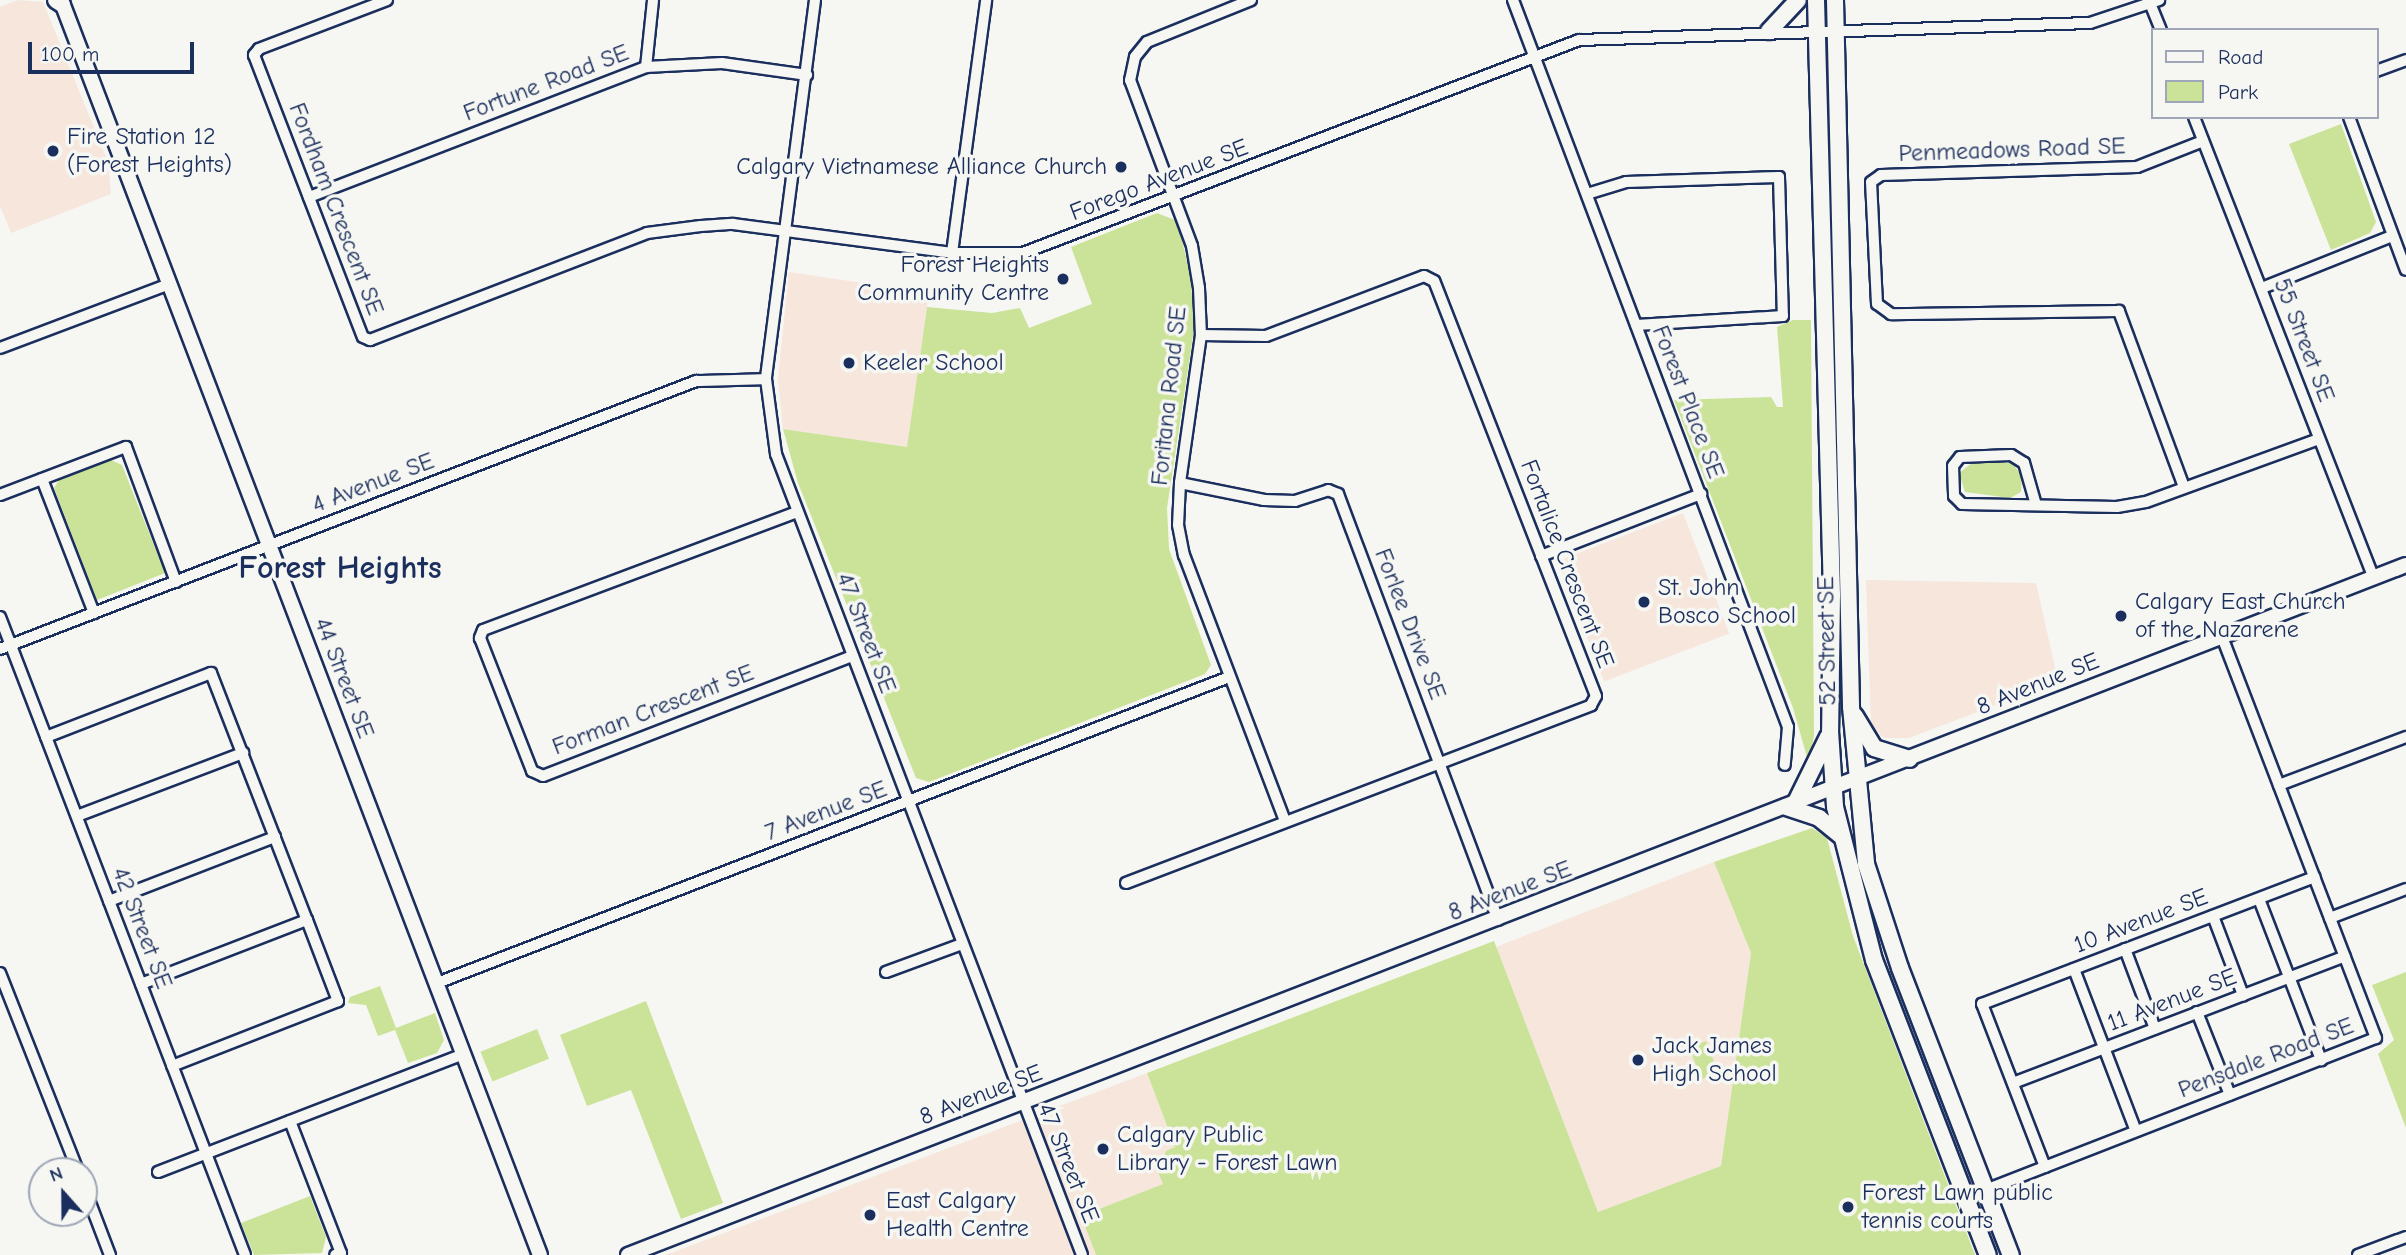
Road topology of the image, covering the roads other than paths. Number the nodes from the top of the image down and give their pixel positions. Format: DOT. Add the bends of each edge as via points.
graph roads {
  1 [pos="387,0"];
  2 [pos="653,0"];
  3 [pos="815,0"];
  4 [pos="986,0"];
  5 [pos="1251,0"];
  6 [pos="1513,0"];
  7 [pos="1798,0"];
  8 [pos="1816,0"];
  9 [pos="1835,0"];
  10 [pos="60,1"];
  11 [pos="2154,2"];
  12 [pos="2160,28"];
  13 [pos="1836,30"];
  14 [pos="1769,31"];
  15 [pos="1817,31"];
  16 [pos="1534,57"];
  17 [pos="2406,60"];
  18 [pos="646,66"];
  19 [pos="2378,70"];
  20 [pos="807,75"];
  21 [pos="2195,119"];
  22 [pos="2350,119"];
  23 [pos="2203,141"];
  24 [pos="1587,194"];
  25 [pos="309,197"];
  26 [pos="1174,198"];
  27 [pos="783,230"];
  28 [pos="2392,236"];
  29 [pos="952,253"];
  30 [pos="2406,270"];
  31 [pos="169,284"];
  32 [pos="2262,288"];
  33 [pos="1636,325"];
  34 [pos="1201,335"];
  35 [pos="0,348"];
  36 [pos="766,379"];
  37 [pos="2319,439"];
  38 [pos="42,479"];
  39 [pos="1180,483"];
  40 [pos="2184,487"];
  41 [pos="1701,494"];
  42 [pos="0,495"];
  43 [pos="2036,505"];
  44 [pos="797,512"];
  45 [pos="269,546"];
  46 [pos="1541,556"];
  47 [pos="2406,565"];
  48 [pos="2373,577"];
  49 [pos="176,582"];
  50 [pos="94,613"];
  51 [pos="0,617"];
  52 [pos="2222,636"];
  53 [pos="5,647"];
  54 [pos="853,656"];
  55 [pos="1229,677"];
  56 [pos="1851,707"];
  57 [pos="1830,731"];
  58 [pos="46,737"];
  59 [pos="2406,737"];
  60 [pos="243,753"];
  61 [pos="1909,760"];
  62 [pos="1441,762"];
  63 [pos="1784,765"];
  64 [pos="1855,780"];
  65 [pos="2279,785"];
  66 [pos="1835,788"];
  67 [pos="908,802"];
  68 [pos="1790,806"];
  69 [pos="77,816"];
  70 [pos="1285,821"];
  71 [pos="1840,835"];
  72 [pos="275,837"];
  73 [pos="2315,877"];
  74 [pos="1126,883"];
  75 [pos="2406,889"];
  76 [pos="2259,899"];
  77 [pos="109,901"];
  78 [pos="2213,916"];
  79 [pos="2330,918"];
  80 [pos="307,920"];
  81 [pos="1498,920"];
  82 [pos="962,944"];
  83 [pos="2125,949"];
  84 [pos="2345,956"];
  85 [pos="2074,969"];
  86 [pos="886,972"];
  87 [pos="0,973"];
  88 [pos="2289,977"];
  89 [pos="437,983"];
  90 [pos="141,984"];
  91 [pos="2243,995"];
  92 [pos="2197,1013"];
  93 [pos="2155,1029"];
  94 [pos="2104,1048"];
  95 [pos="464,1054"];
  96 [pos="2321,1060"];
  97 [pos="172,1066"];
  98 [pos="2013,1083"];
  99 [pos="2230,1095"];
  100 [pos="1021,1104"];
  101 [pos="289,1121"];
  102 [pos="2136,1131"];
  103 [pos="205,1154"];
  104 [pos="72,1157"];
  105 [pos="2045,1167"];
  106 [pos="158,1172"];
  107 [pos="1985,1190"];
  108 [pos="1965,1198"];
  109 [pos="98,1224"];
  110 [pos="2406,1237"];
  111 [pos="338,1254"];
  112 [pos="110,1255"];
  113 [pos="245,1255"];
  114 [pos="540,1255"];
  115 [pos="628,1255"];
  116 [pos="1082,1255"];
  117 [pos="1988,1255"];
  118 [pos="2011,1255"];
  119 [pos="2358,1255"];
  1 -- 25 [label="street, Fordham Crescent SE" via="259,49 254,55"];
  2 -- 18 [label="street"];
  3 -- 20 [label="street, 47 Street SE"];
  4 -- 29 [label="street"];
  5 -- 26 [label="street, Foritana Road SE" via="1147,42 1135,57 1130,80"];
  6 -- 16 [label="street, Forest Place SE"];
  7 -- 14 [label="main road"];
  8 -- 15 [label="main road, 52 Street SE"];
  9 -- 13 [label="main road, 52 Street SE"];
  10 -- 31 [label="street, 44 Street SE"];
  11 -- 12 [label="street"];
  11 -- 13 [label="street, Forego Avenue SE" via="2090,23"];
  13 -- 15 [label="street, Forego Avenue SE"];
  13 -- 56 [label="main road, 52 Street SE"];
  14 -- 15 [label="street, Forego Avenue SE"];
  14 -- 16 [label="street, Forego Avenue SE" via="1579,40"];
  15 -- 57 [label="main road, 52 Street SE" via="1832,595"];
  16 -- 24 [label="street, Forest Place SE"];
  16 -- 26 [label="street, Forego Avenue SE"];
  17 -- 19 [label="street"];
  18 -- 20 [label="street, Fortune Road SE" via="723,63"];
  18 -- 25 [label="street, Fortune Road SE"];
  20 -- 27 [label="street, 47 Street SE"];
  21 -- 23 [label="street, 55 Street SE"];
  22 -- 28 [label="street"];
  23 -- 32 [label="street, 55 Street SE"];
  23 -- 40 [label="street, Penmeadows Road SE" via="2137,167 1881,175 1871,182 1877,304 1891,314 2119,311"];
  24 -- 33 [label="street, Forest Place SE"];
  24 -- 33 [label="street" via="1626,181 1779,177 1783,316"];
  25 -- 27 [label="street, Fordham Crescent SE" via="363,337 370,340 646,233 733,225"];
  26 -- 29 [label="street, Forego Avenue SE" via="1023,253"];
  26 -- 34 [label="street, Foritana Road SE" via="1192,246"];
  27 -- 29 [label="street, Forego Avenue SE"];
  27 -- 36 [label="street, 47 Street SE"];
  28 -- 30 [label="street"];
  28 -- 32 [label="street"];
  31 -- 35 [label="street"];
  31 -- 45 [label="street, 44 Street SE"];
  32 -- 37 [label="street, 55 Street SE"];
  33 -- 41 [label="street, Forest Place SE"];
  34 -- 39 [label="street, Foritana Road SE"];
  34 -- 46 [label="street, Fortalice Crescent SE" via="1266,336 1424,276 1434,281"];
  36 -- 44 [label="street, 47 Street SE" via="776,454"];
  36 -- 45 [label="street, 4 Avenue SE" via="696,381"];
  37 -- 40 [label="street"];
  37 -- 48 [label="street, 55 Street SE"];
  38 -- 42 [label="street"];
  38 -- 49 [label="street" via="126,447"];
  38 -- 50 [label="street"];
  39 -- 55 [label="street, Foritana Road SE" via="1178,525 1184,555"];
  39 -- 62 [label="street, Forlee Drive SE" via="1264,500 1295,501 1328,490 1338,494"];
  40 -- 43 [label="street" via="2146,502 2117,507"];
  41 -- 46 [label="street"];
  41 -- 63 [label="street, Forest Place SE" via="1788,727"];
  43 -- 43 [label="street" via="2024,463 2011,455 1960,457 1953,466 1954,496 1962,504"];
  44 -- 54 [label="street, 47 Street SE"];
  44 -- 54 [label="street, Forman Crescent SE" via="483,629 480,638 532,771 543,776"];
  45 -- 49 [label="street, 4 Avenue SE"];
  45 -- 89 [label="street, 44 Street SE"];
  46 -- 62 [label="street, Fortalice Crescent SE" via="1596,696 1591,705"];
  47 -- 48 [label="street, 8 Avenue SE"];
  48 -- 52 [label="street, 8 Avenue SE"];
  49 -- 50 [label="street, 4 Avenue SE"];
  50 -- 53 [label="street, 4 Avenue SE"];
  51 -- 53 [label="street, 42 Street SE"];
  52 -- 61 [label="street, 8 Avenue SE"];
  52 -- 65 [label="street, Pensdale Road SE"];
  53 -- 58 [label="street, 42 Street SE"];
  54 -- 67 [label="street, 47 Street SE"];
  55 -- 67 [label="street, 7 Avenue SE"];
  55 -- 70 [label="street, Foritana Road SE"];
  56 -- 61 [label="main road" via="1874,748"];
  56 -- 64 [label="main road, 52 Street SE"];
  57 -- 66 [label="main road, 52 Street SE"];
  57 -- 68 [label="main road"];
  58 -- 60 [label="street" via="211,673"];
  58 -- 69 [label="street, 42 Street SE"];
  59 -- 65 [label="street"];
  60 -- 69 [label="street"];
  60 -- 72 [label="street"];
  61 -- 64 [label="street, 8 Avenue SE"];
  62 -- 70 [label="street, Fortalice Crescent SE"];
  62 -- 81 [label="street, Forlee Drive SE"];
  64 -- 66 [label="street, 8 Avenue SE"];
  64 -- 107 [label="main road, 52 Street SE" via="1866,864 1877,902"];
  65 -- 73 [label="street, Pensdale Road SE"];
  66 -- 68 [label="street, 8 Avenue SE"];
  66 -- 71 [label="main road, 52 Street SE"];
  67 -- 82 [label="street, 47 Street SE"];
  67 -- 89 [label="street, 7 Avenue SE"];
  68 -- 71 [label="main road" via="1819,818"];
  68 -- 81 [label="street, 8 Avenue SE"];
  69 -- 77 [label="street, 42 Street SE"];
  70 -- 74 [label="street, Fortalice Crescent SE"];
  71 -- 108 [label="main road, 52 Street SE" via="1874,960"];
  72 -- 77 [label="street"];
  72 -- 80 [label="street"];
  73 -- 76 [label="street, 10 Avenue SE"];
  73 -- 79 [label="street, Pensdale Road SE"];
  75 -- 79 [label="street"];
  76 -- 78 [label="street, 10 Avenue SE"];
  76 -- 88 [label="street"];
  77 -- 90 [label="street, 42 Street SE"];
  78 -- 83 [label="street, 10 Avenue SE"];
  78 -- 91 [label="street"];
  79 -- 84 [label="street, Pensdale Road SE"];
  80 -- 90 [label="street"];
  80 -- 97 [label="street" via="338,1001"];
  81 -- 100 [label="street, 8 Avenue SE"];
  82 -- 86 [label="street"];
  82 -- 100 [label="street, 47 Street SE"];
  83 -- 85 [label="street, 10 Avenue SE"];
  83 -- 93 [label="street"];
  84 -- 88 [label="street, 11 Avenue SE"];
  84 -- 96 [label="street, Pensdale Road SE" via="2376,1038"];
  85 -- 94 [label="street"];
  85 -- 98 [label="street, 10 Avenue SE" via="1982,1004"];
  87 -- 104 [label="street"];
  88 -- 91 [label="street, 11 Avenue SE"];
  88 -- 96 [label="street"];
  89 -- 95 [label="street, 44 Street SE"];
  90 -- 97 [label="street, 42 Street SE"];
  91 -- 92 [label="street, 11 Avenue SE"];
  92 -- 93 [label="street, 11 Avenue SE"];
  92 -- 99 [label="street"];
  93 -- 94 [label="street, 11 Avenue SE"];
  94 -- 98 [label="street, 11 Avenue SE"];
  94 -- 102 [label="street"];
  95 -- 101 [label="street"];
  95 -- 114 [label="street, 44 Street SE"];
  96 -- 99 [label="street, Pensdale Road SE"];
  97 -- 103 [label="street, 42 Street SE"];
  98 -- 105 [label="street"];
  99 -- 102 [label="street, Pensdale Road SE"];
  100 -- 115 [label="street, 8 Avenue SE"];
  100 -- 116 [label="street, 47 Street SE"];
  101 -- 103 [label="street"];
  101 -- 111 [label="street"];
  102 -- 105 [label="street, Pensdale Road SE"];
  103 -- 106 [label="street"];
  103 -- 113 [label="street, 42 Street SE"];
  105 -- 107 [label="street, Pensdale Road SE"];
  107 -- 108 [label="street, Pensdale Road SE"];
  107 -- 118 [label="main road, 52 Street SE"];
  108 -- 117 [label="main road, 52 Street SE"];
  109 -- 112 [label="street"];
  110 -- 119 [label="street"];
}
